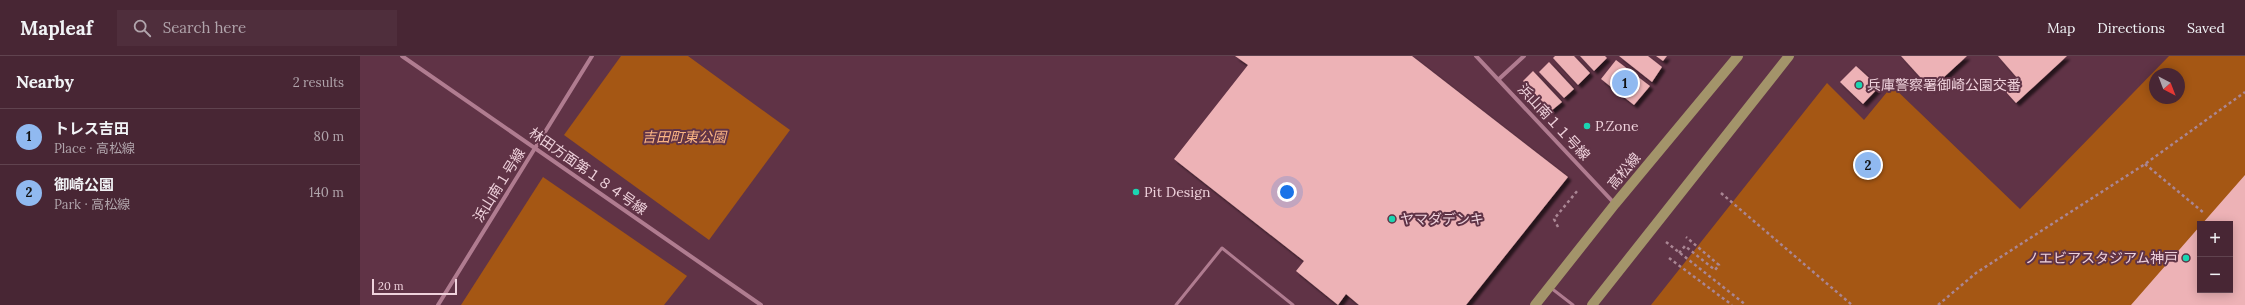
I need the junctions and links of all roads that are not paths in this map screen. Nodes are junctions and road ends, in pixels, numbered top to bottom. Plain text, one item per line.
1 (402, 56) edge
2 (592, 56) edge
3 (1476, 56) edge
4 (1524, 56) edge
5 (1738, 56) edge
6 (1789, 56) edge
7 (1499, 79) junction
8 (535, 147) junction
9 (1615, 204) junction
10 (1549, 287) junction
11 (438, 305) edge
12 (761, 305) edge
13 (1176, 305) edge
14 (1293, 305) edge
15 (1535, 305) edge
16 (1573, 305) edge
17 (1592, 305) edge

1 - 8 street, 林田方面第１８４号線
2 - 8 street, 浜山南１号線
3 - 7 street, 浜山南１１号線
4 - 7 street
5 - 9 main road, 高松線
6 - 17 main road
7 - 9 street, 浜山南１１号線
8 - 11 street, 浜山南１号線
8 - 12 street, 林田方面第１８４号線
9 - 10 main road, 高松線
10 - 15 main road, 高松線
10 - 16 lane
13 - 14 lane

